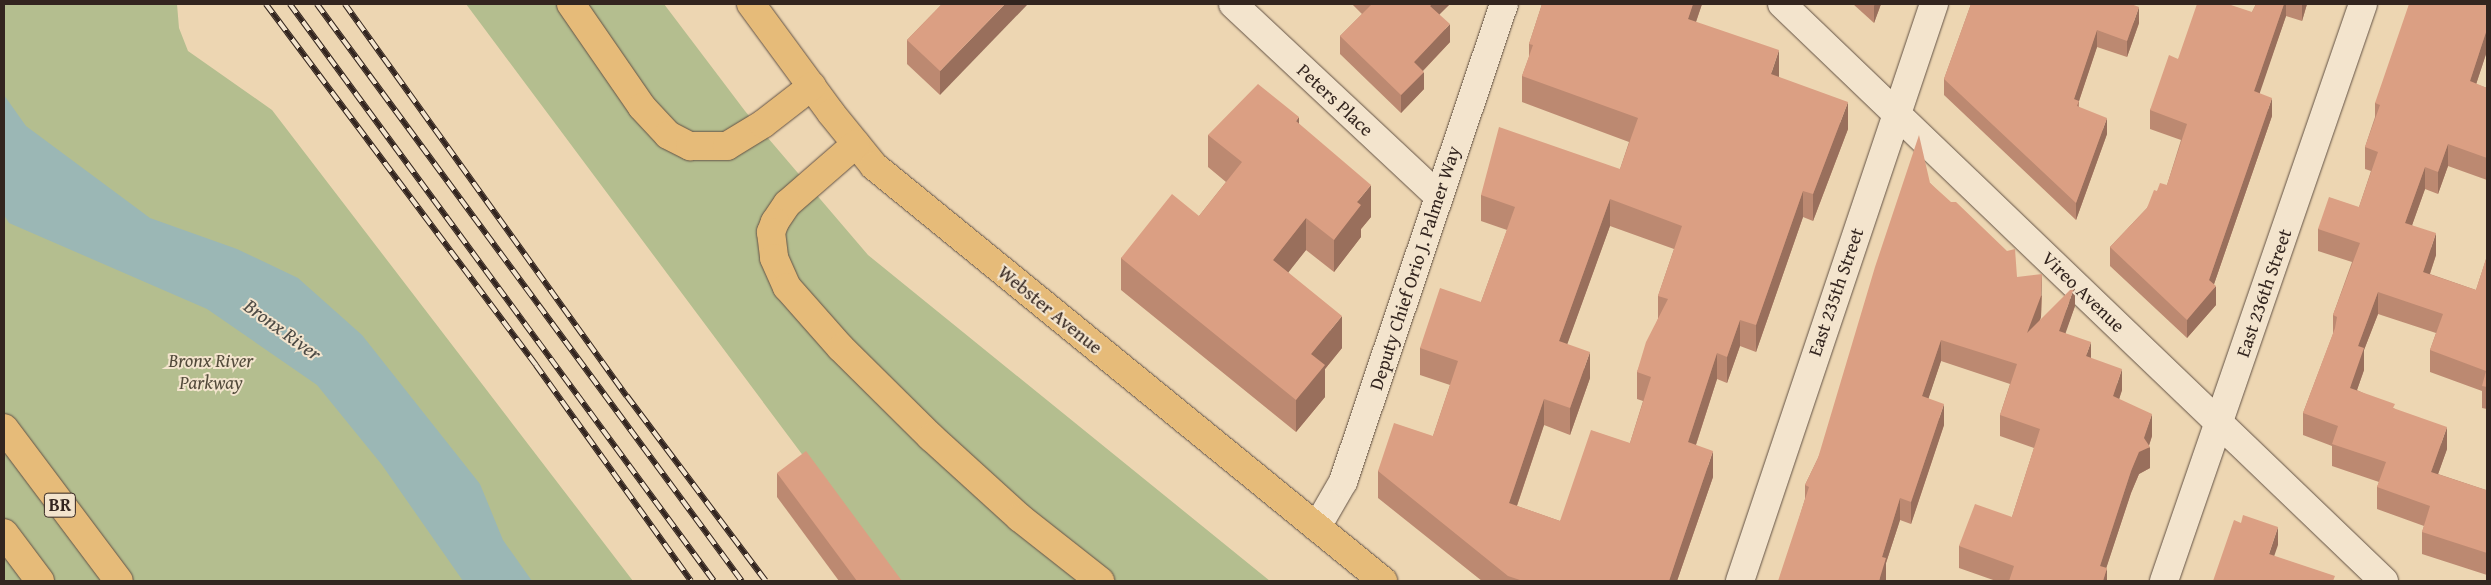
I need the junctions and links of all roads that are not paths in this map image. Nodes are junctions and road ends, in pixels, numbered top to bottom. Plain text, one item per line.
1 (572, 4) edge
2 (751, 4) edge
3 (1233, 4) edge
4 (1504, 4) edge
5 (1782, 4) edge
6 (1934, 4) edge
7 (2363, 4) edge
8 (812, 86) junction
9 (1896, 114) junction
10 (856, 144) junction
11 (1438, 196) junction
12 (2220, 423) junction
13 (4, 428) edge
14 (1317, 527) junction
15 (4, 533) edge
16 (40, 581) edge
17 (118, 581) edge
18 (1100, 581) edge
19 (1383, 581) edge
20 (1740, 581) edge
21 (2164, 581) edge
22 (2384, 581) edge

1 - 8 main road
2 - 8 main road, Webster Avenue
3 - 11 street, Peters Place
4 - 11 street, Deputy Chief Orio J. Palmer Way
5 - 9 street, Vireo Avenue
6 - 9 street, East 235th Street
7 - 12 street, East 236th Street
8 - 10 main road, Webster Avenue
9 - 12 street, Vireo Avenue
9 - 20 street, East 235th Street
10 - 14 main road, Webster Avenue
10 - 18 main road
11 - 14 street, Deputy Chief Orio J. Palmer Way
12 - 21 street, East 236th Street
12 - 22 street, Vireo Avenue
13 - 17 main road, BR
14 - 19 main road, Webster Avenue
15 - 16 main road

